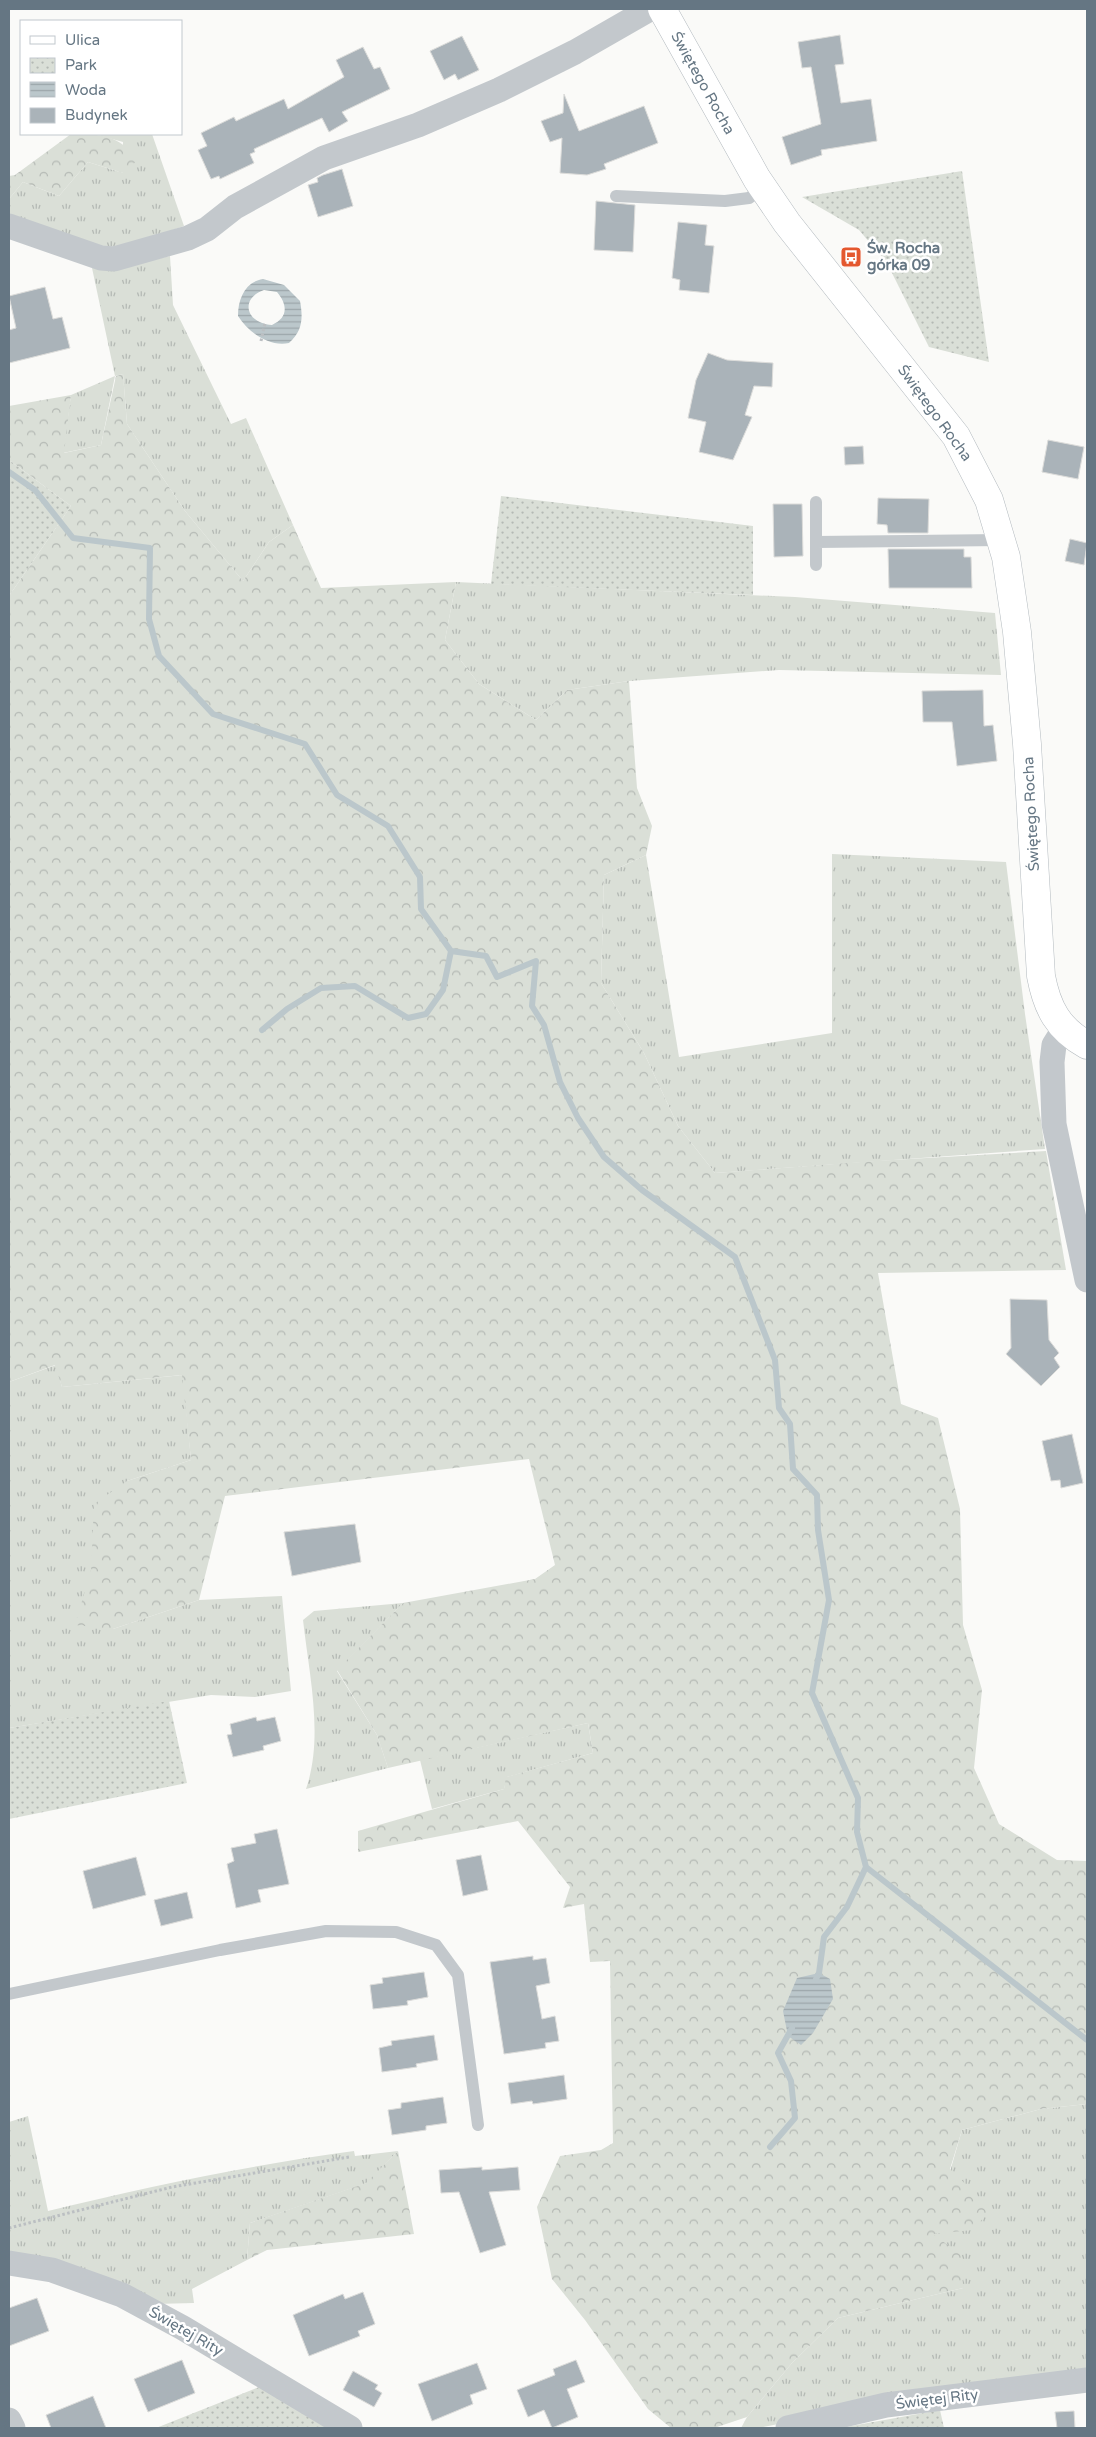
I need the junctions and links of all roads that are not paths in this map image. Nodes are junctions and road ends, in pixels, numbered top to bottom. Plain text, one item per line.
1 (650, 9) edge
2 (662, 9) edge
3 (763, 188) junction
4 (616, 196) dead end
5 (9, 226) edge
6 (816, 502) dead end
7 (1002, 540) junction
8 (816, 542) junction
9 (816, 565) dead end
10 (1064, 1029) junction
11 (1087, 1045) edge
12 (1087, 1280) edge
13 (9, 1994) edge
14 (478, 2125) dead end
15 (9, 2263) edge
16 (1087, 2380) edge
17 (9, 2420) edge
18 (13, 2428) edge
19 (350, 2428) edge
20 (788, 2428) edge

1 - 5 street
2 - 3 street, Świętego Rocha
3 - 4 lane
3 - 7 street, Świętego Rocha
6 - 8 lane
7 - 8 lane
7 - 10 street, Świętego Rocha
8 - 9 lane
10 - 11 street, Świętego Rocha
10 - 12 street
13 - 14 lane
15 - 19 street, Świętej Rity
16 - 20 street, Świętej Rity
17 - 18 street

